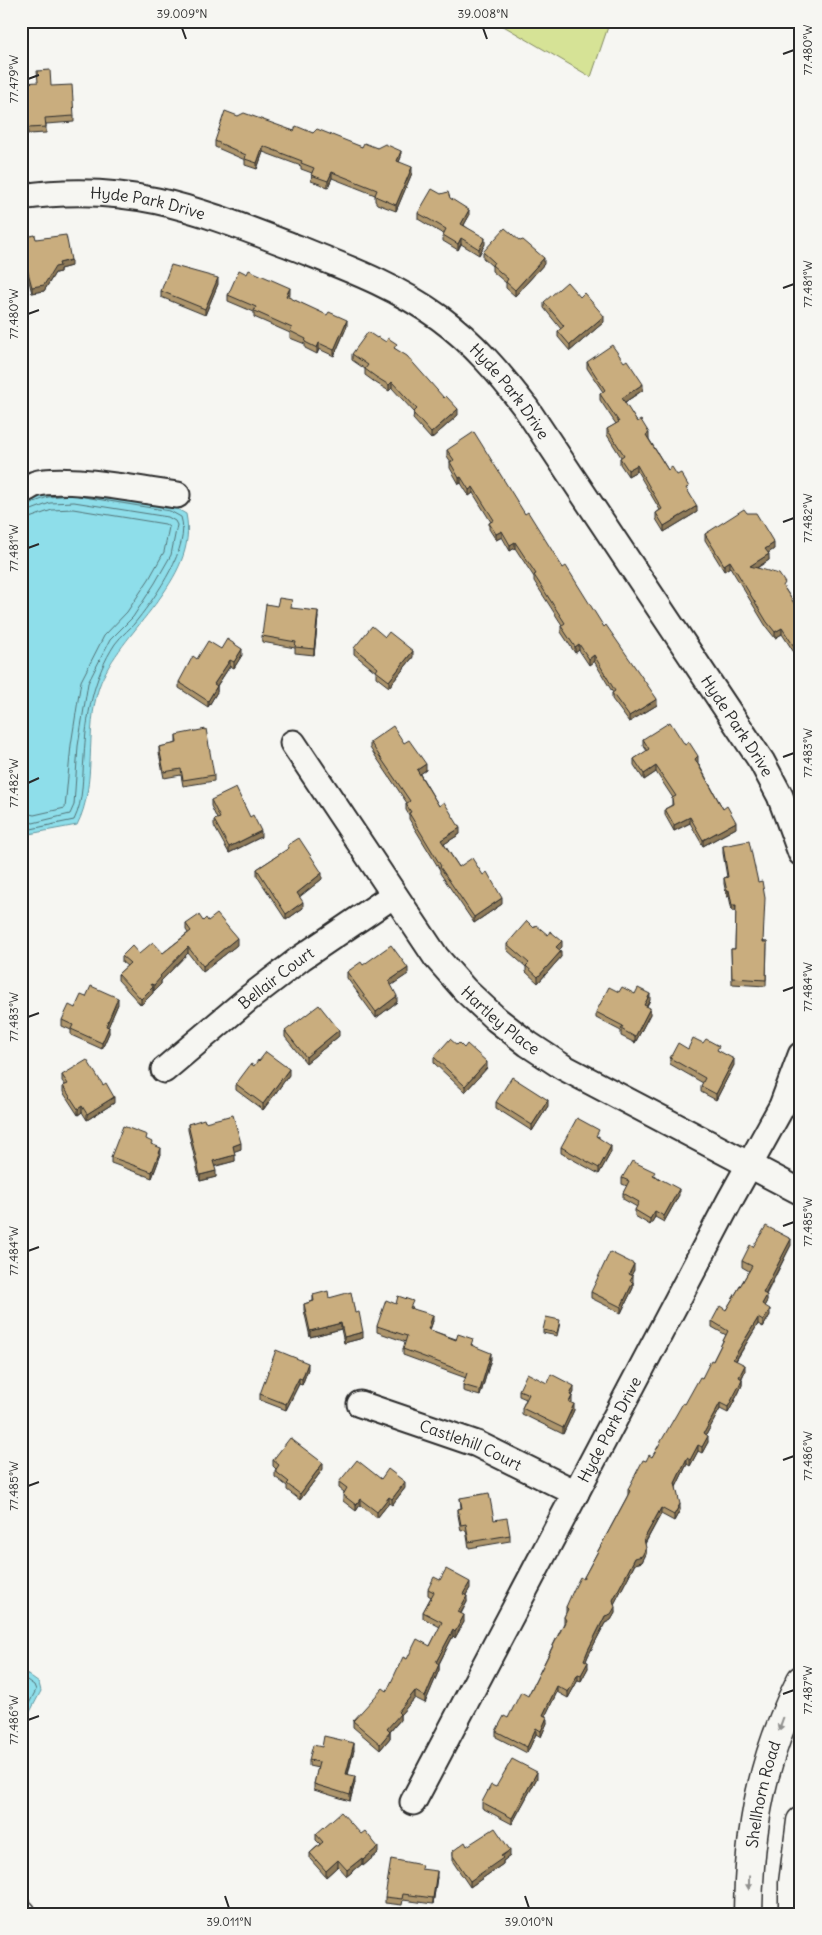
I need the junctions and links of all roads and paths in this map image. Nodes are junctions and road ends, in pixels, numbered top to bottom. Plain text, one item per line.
1 (21, 197) edge
2 (21, 491) edge
3 (177, 495) dead end
4 (293, 743) dead end
5 (801, 853) edge
6 (394, 895) junction
7 (801, 1055) edge
8 (164, 1070) dead end
9 (750, 1166) junction
10 (801, 1192) edge
11 (360, 1404) dead end
12 (576, 1493) junction
13 (801, 1680) edge
14 (413, 1802) dead end
15 (801, 1821) edge
16 (748, 1914) edge
17 (792, 1914) edge

1 - 5 street, Hyde Park Drive
2 - 3 street
4 - 6 street, Hartley Place
6 - 8 street, Bellair Court
6 - 9 street, Hartley Place
7 - 9 street, Hyde Park Drive
9 - 10 street, Hartley Place
9 - 12 street, Hyde Park Drive
11 - 12 street, Castlehill Court
12 - 14 street, Hyde Park Drive
13 -> 16 main road, Shellhorn Road
15 - 17 main road

